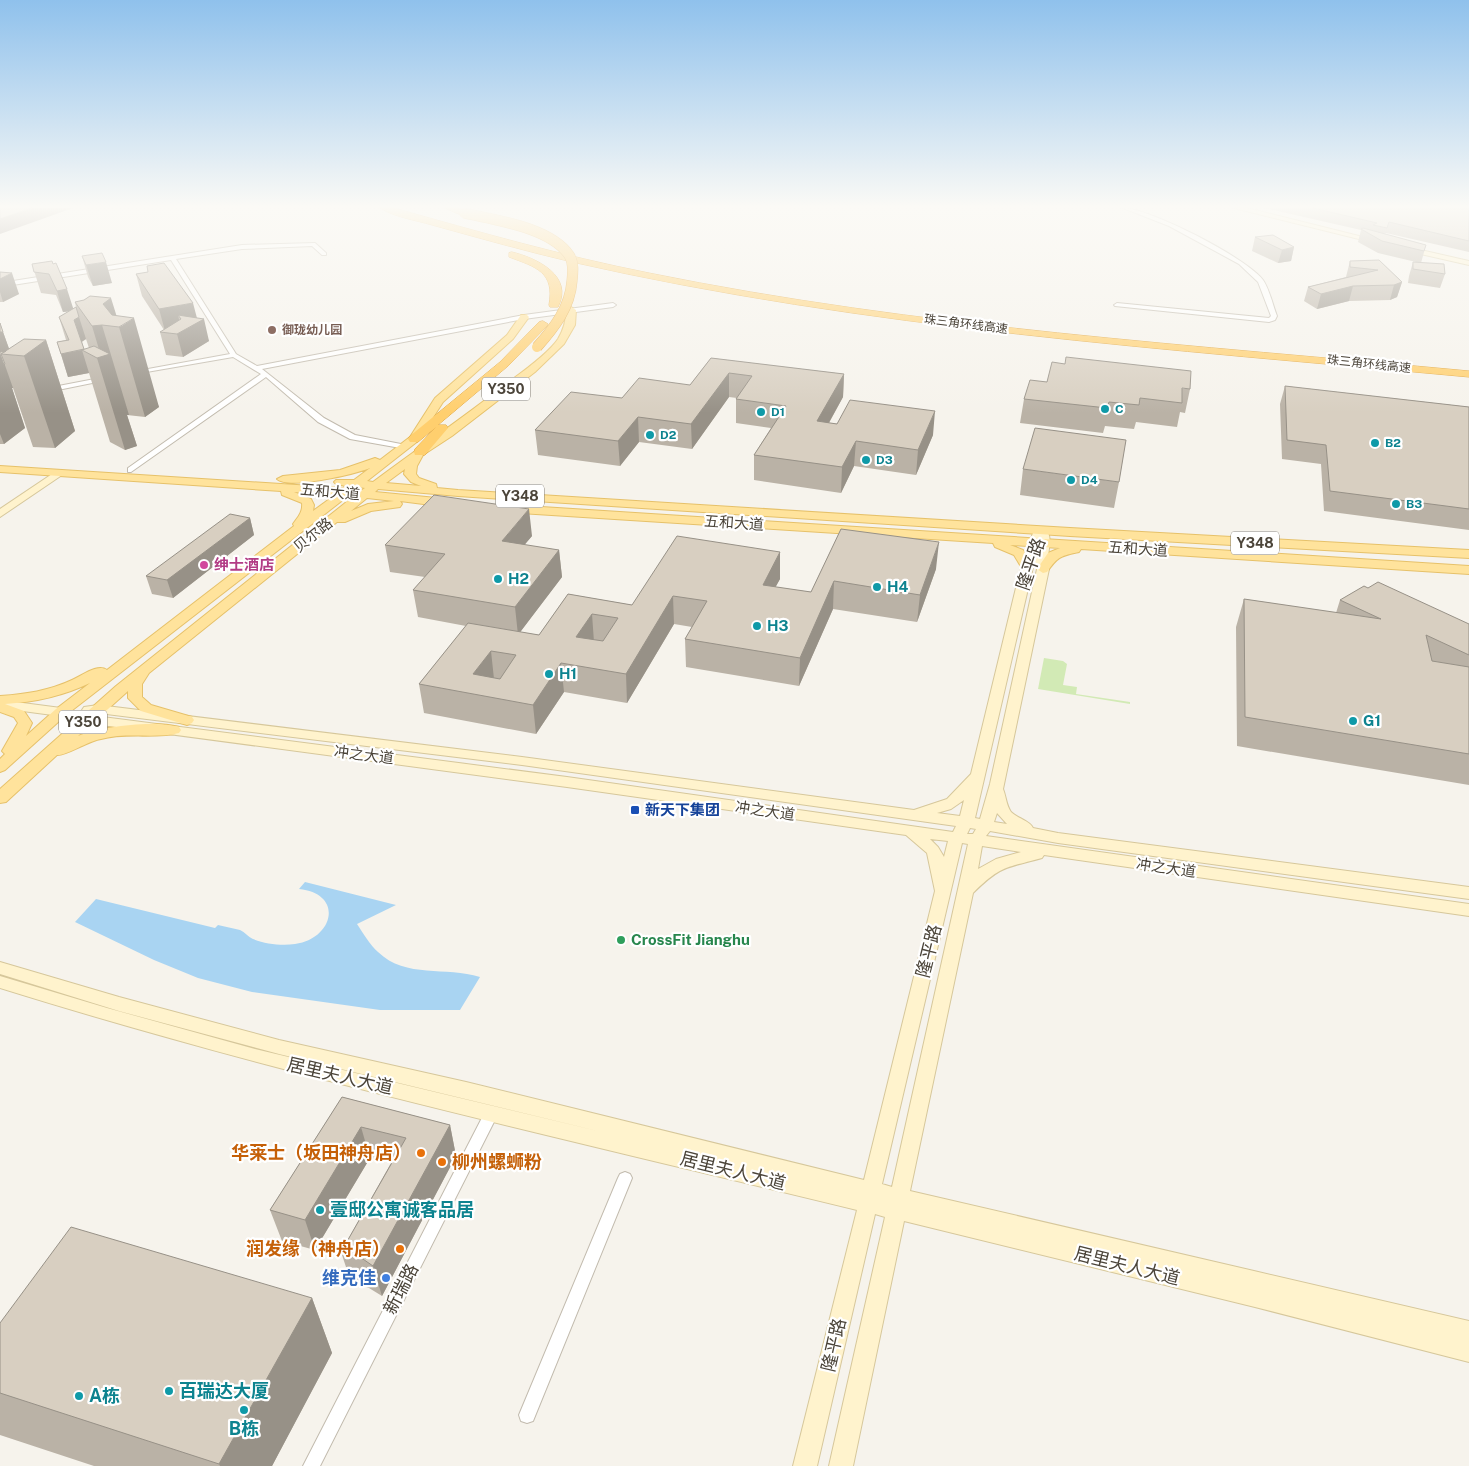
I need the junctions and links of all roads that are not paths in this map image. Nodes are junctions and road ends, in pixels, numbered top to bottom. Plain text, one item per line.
1 (55, 276) edge
2 (185, 276) edge
3 (552, 276) edge
4 (572, 276) edge
5 (658, 276) edge
6 (686, 276) edge
7 (1256, 276) edge
8 (0, 285) edge
9 (613, 305) dead end
10 (1117, 305) dead end
11 (571, 310) junction
12 (524, 317) junction
13 (234, 355) junction
14 (255, 368) junction
15 (1469, 368) edge
16 (266, 374) junction
17 (1469, 374) edge
18 (127, 375) edge
19 (117, 377) edge
20 (39, 391) dead end
21 (414, 439) junction
22 (403, 447) junction
23 (420, 452) junction
24 (0, 462) edge
25 (0, 469) edge
26 (131, 470) junction
27 (58, 473) junction
28 (283, 479) junction
29 (377, 486) junction
30 (266, 487) junction
31 (360, 489) junction
32 (345, 492) junction
33 (458, 492) junction
34 (440, 503) junction
35 (0, 514) edge
36 (1040, 530) junction
37 (291, 534) junction
38 (968, 538) junction
39 (306, 541) junction
40 (1040, 543) junction
41 (1113, 547) junction
42 (1469, 554) edge
43 (1027, 567) junction
44 (1043, 569) junction
45 (1469, 570) edge
46 (144, 648) junction
47 (144, 671) junction
48 (0, 700) edge
49 (0, 706) edge
50 (61, 712) junction
51 (92, 714) junction
52 (187, 720) junction
53 (174, 730) junction
54 (0, 766) edge
55 (980, 771) junction
56 (24, 776) junction
57 (997, 784) junction
58 (0, 798) edge
59 (879, 811) junction
60 (966, 823) junction
61 (986, 825) junction
62 (878, 827) junction
63 (956, 838) junction
64 (976, 841) junction
65 (1057, 845) junction
66 (965, 891) junction
67 (1469, 893) edge
68 (942, 894) junction
69 (1469, 910) edge
70 (0, 968) edge
71 (0, 982) edge
72 (492, 1112) junction
73 (625, 1178) dead end
74 (870, 1197) junction
75 (898, 1204) junction
76 (1469, 1331) edge
77 (1469, 1351) edge
78 (527, 1415) dead end
79 (311, 1466) edge
80 (805, 1466) edge
81 (841, 1466) edge

1 - 8 street
2 - 13 street
3 - 21 highway
4 - 23 highway, bridge
5 - 17 highway, 珠三角环线高速
6 - 15 highway, 珠三角环线高速
7 - 10 street
9 - 11 street
11 - 12 street
11 - 23 main road, 贝尔路 / Y350
12 - 14 street
12 - 21 main road, 贝尔路 / Y350
13 - 14 street
13 - 18 street
14 - 16 street
16 - 22 street
16 - 26 street
19 - 20 street
21 - 22 main road, 贝尔路 / Y350
22 - 28 main road
22 - 31 main road, 贝尔路 / Y350
23 - 29 main road, 贝尔路 / Y350
23 - 33 main road
24 - 26 main road, 五和大道 / Y348
25 - 27 main road, 五和大道
26 - 28 main road, 五和大道 / Y348
27 - 30 main road, 五和大道
27 - 35 main road
28 - 31 main road, 五和大道 / Y348
29 - 31 main road, 贝尔路 / Y350
29 - 33 main road, 五和大道 / Y348
30 - 32 main road, 五和大道
30 - 37 main road
31 - 32 main road, 贝尔路 / Y350
31 - 34 main road, 五和大道 / Y348
31 - 39 main road, 贝尔路 / Y350
32 - 37 main road, 贝尔路 / Y350
33 - 36 main road, 五和大道 / Y348
34 - 38 main road, 五和大道 / Y348
34 - 39 main road
36 - 40 main road, 隆平路
36 - 42 main road, 五和大道 / Y348
37 - 46 main road, 贝尔路 / Y350
38 - 40 main road, 五和大道 / Y348
38 - 43 main road
39 - 47 main road, 贝尔路 / Y350
40 - 41 main road, 五和大道 / Y348
40 - 43 main road, 隆平路
40 - 44 main road, 隆平路
41 - 44 main road
41 - 45 main road, 五和大道 / Y348
43 - 55 main road, 隆平路
44 - 57 main road, 隆平路
46 - 48 main road
46 - 50 main road, 贝尔路 / Y350
47 - 51 main road, 贝尔路 / Y350
47 - 52 main road
49 - 50 main road, 冲之大道
49 - 54 main road
50 - 51 main road, 冲之大道
50 - 54 main road, 贝尔路 / Y350
51 - 52 main road, 冲之大道
51 - 53 main road, 冲之大道
51 - 56 main road, 贝尔路 / Y350
52 - 59 main road, 冲之大道
53 - 56 main road
53 - 62 main road, 冲之大道
55 - 59 main road
55 - 60 main road, 隆平路
56 - 58 main road, 贝尔路 / Y350
57 - 61 main road, 隆平路
57 - 65 main road
59 - 60 main road, 冲之大道
60 - 61 main road, 冲之大道
60 - 63 main road, 隆平路
61 - 64 main road, 隆平路
61 - 65 main road, 冲之大道
62 - 63 main road, 冲之大道
62 - 68 main road
63 - 64 main road, 冲之大道
63 - 68 main road, 隆平路
64 - 65 main road, 冲之大道
64 - 66 main road, 隆平路
65 - 66 main road
65 - 67 main road, 冲之大道
65 - 69 main road, 冲之大道
66 - 75 main road, 隆平路
68 - 74 main road, 隆平路
70 - 74 main road, 居里夫人大道
71 - 72 main road, 居里夫人大道
72 - 74 main road, 居里夫人大道
72 - 79 street, 新瑞路
73 - 78 street
74 - 75 main road, 居里夫人大道
74 - 80 main road, 隆平路
75 - 76 main road, 居里夫人大道
75 - 77 main road, 居里夫人大道
75 - 81 main road, 隆平路

